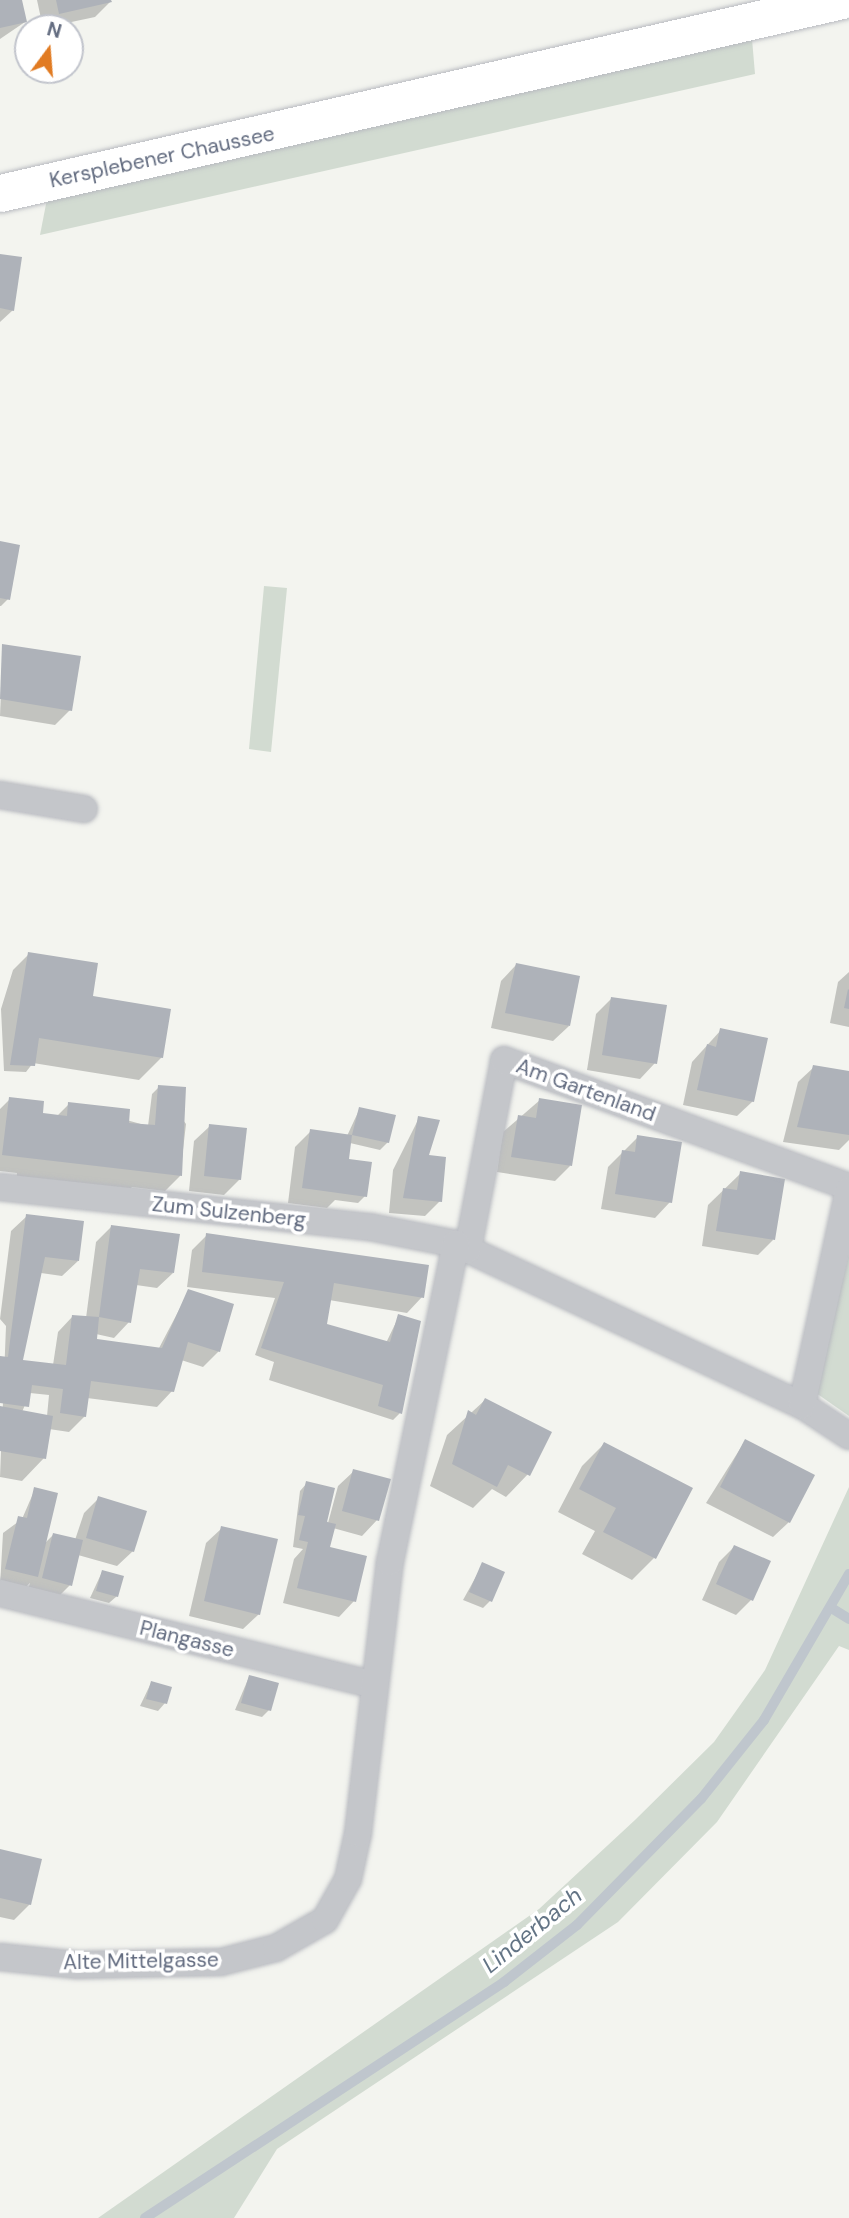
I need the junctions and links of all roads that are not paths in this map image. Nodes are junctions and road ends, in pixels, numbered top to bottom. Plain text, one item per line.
1 (842, 0) edge
2 (0, 193) edge
3 (0, 795) edge
4 (84, 809) dead end
5 (0, 1187) edge
6 (849, 1189) edge
7 (462, 1247) junction
8 (802, 1405) junction
9 (849, 1436) edge
10 (0, 1593) edge
11 (374, 1685) junction
12 (0, 1957) edge

1 - 2 main road, Kersplebener Chaussee
3 - 4 street
5 - 7 street, Zum Sulzenberg
6 - 7 street, Am Gartenland
6 - 8 street, Am Gartenland
7 - 8 street, Zum Sulzenberg
7 - 11 street
8 - 9 street, Zum Sulzenberg
10 - 11 street, Plangasse
11 - 12 street, Alte Mittelgasse

